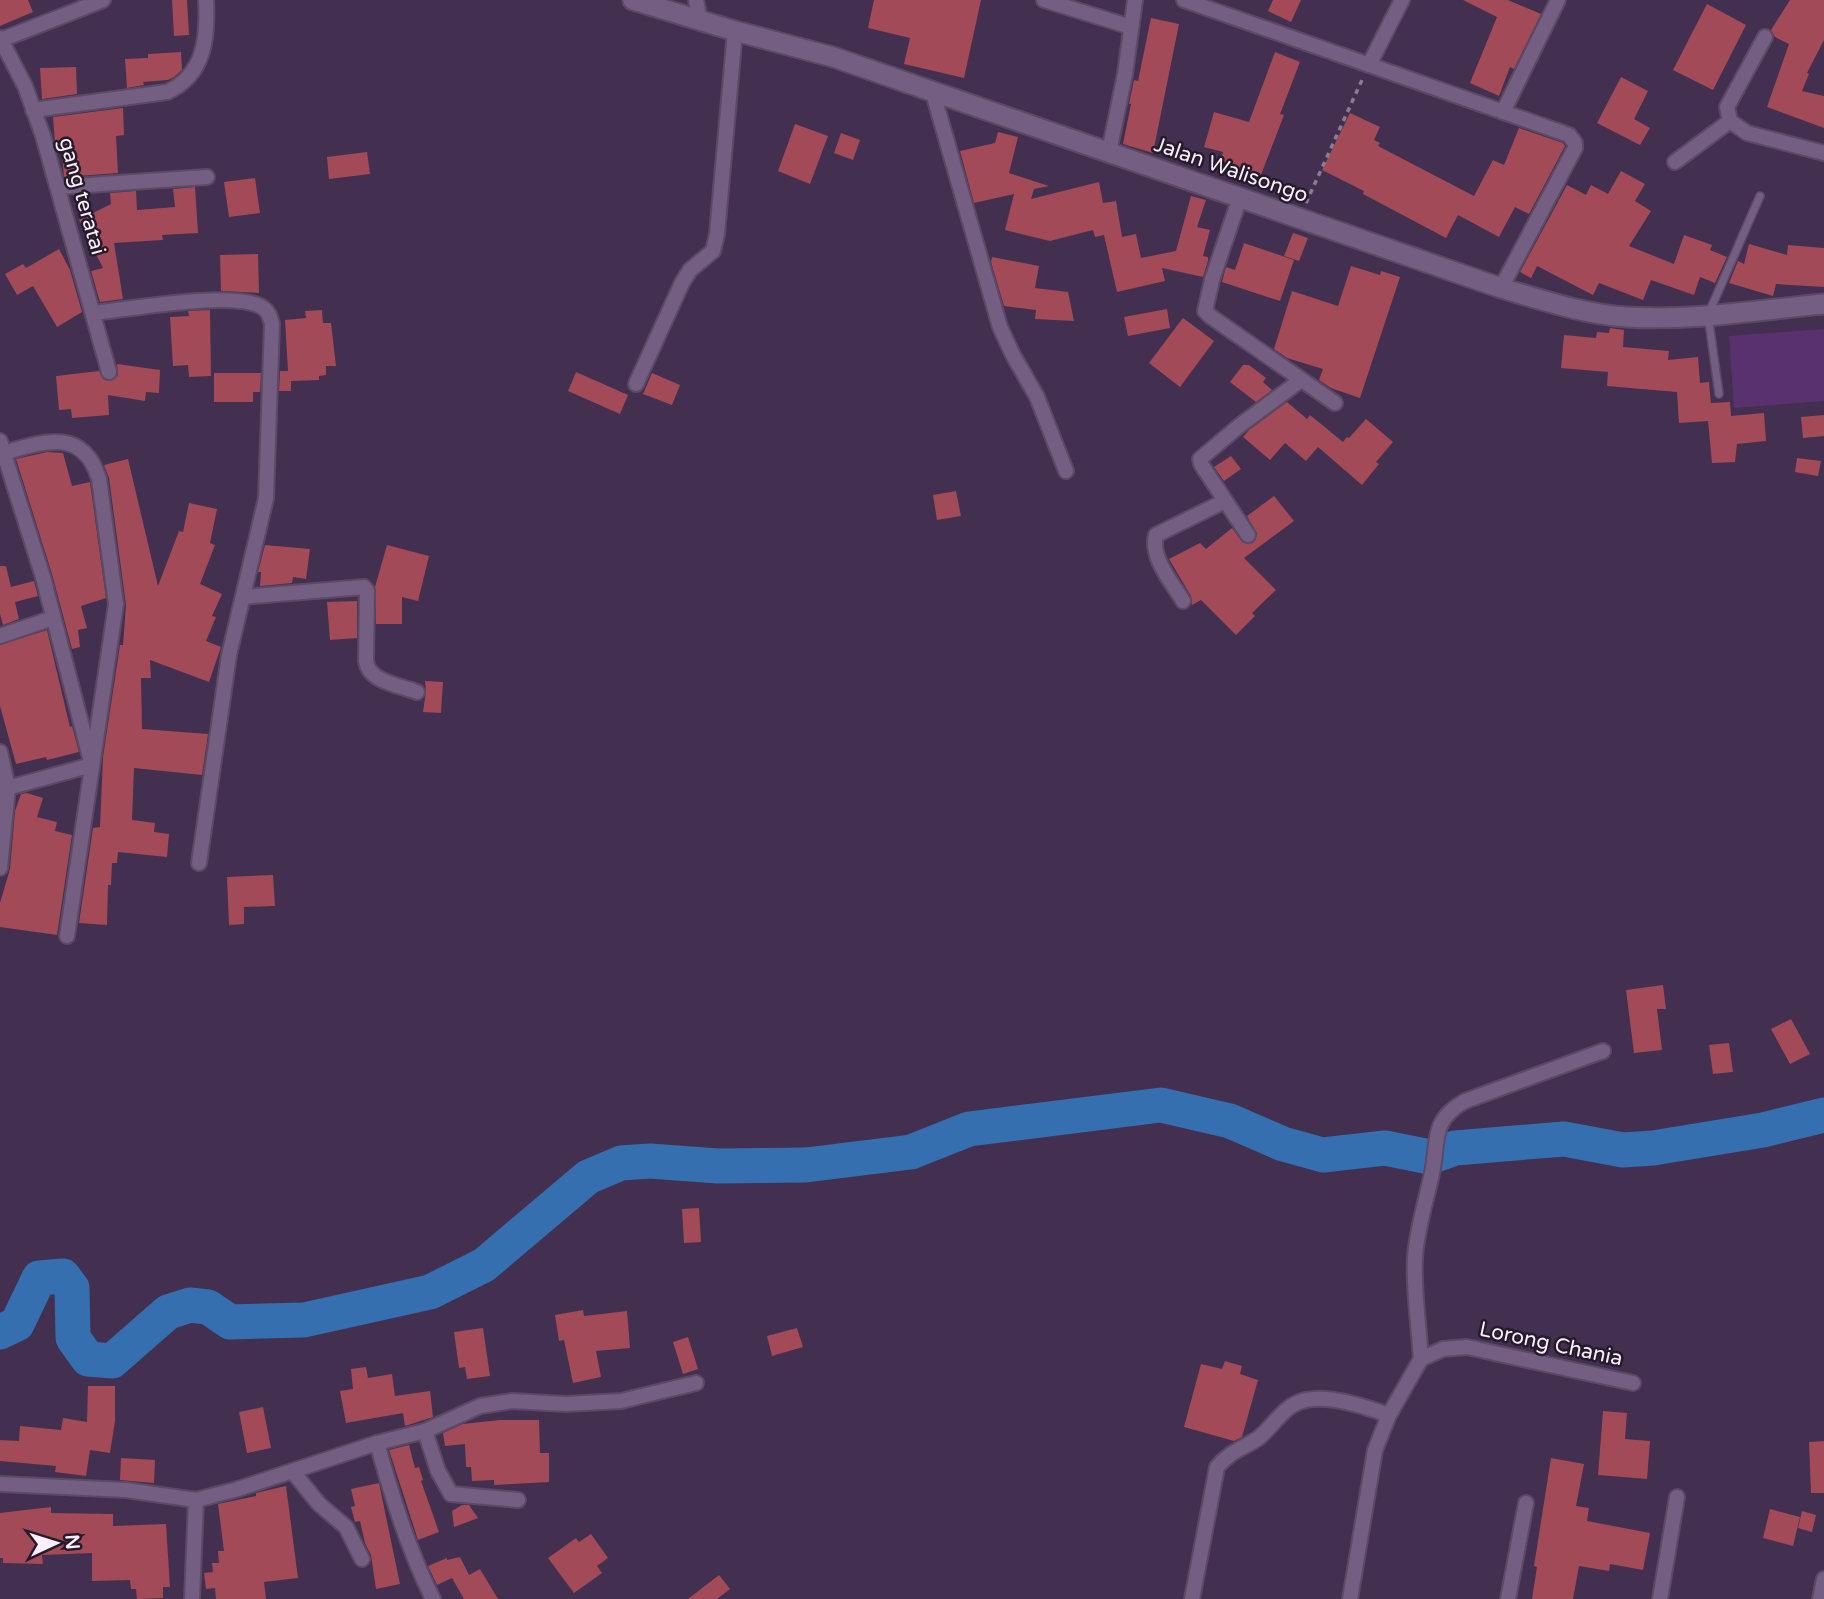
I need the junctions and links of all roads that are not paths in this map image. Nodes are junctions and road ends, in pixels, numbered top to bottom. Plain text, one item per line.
1 (103, 0) edge
2 (206, 0) edge
3 (633, 0) edge
4 (696, 0) edge
5 (1044, 0) edge
6 (1135, 0) edge
7 (1184, 0) edge
8 (1402, 0) edge
9 (1559, 0) edge
10 (700, 21) junction
11 (1131, 27) junction
12 (734, 31) junction
13 (1765, 37) dead end
14 (1, 39) edge
15 (1369, 65) junction
16 (933, 93) junction
17 (33, 110) junction
18 (1503, 112) junction
19 (1730, 121) junction
20 (1109, 152) junction
21 (1824, 153) edge
22 (1675, 162) dead end
23 (207, 177) dead end
24 (58, 187) junction
25 (1760, 196) dead end
26 (1240, 197) junction
27 (1501, 288) junction
28 (1824, 304) edge
29 (93, 313) junction
30 (1708, 315) junction
31 (109, 372) dead end
32 (1301, 380) junction
33 (636, 384) dead end
34 (1719, 394) dead end
35 (1335, 403) dead end
36 (1, 449) edge
37 (1066, 471) dead end
38 (1225, 500) junction
39 (1248, 535) dead end
40 (243, 597) junction
41 (1183, 601) dead end
42 (53, 618) junction
43 (0, 636) edge
44 (417, 692) dead end
45 (0, 752) edge
46 (92, 765) junction
47 (4, 789) edge
48 (199, 863) dead end
49 (0, 868) edge
50 (67, 936) dead end
51 (1603, 1051) dead end
52 (1421, 1359) junction
53 (696, 1383) dead end
54 (1633, 1383) dead end
55 (1389, 1415) junction
56 (425, 1431) junction
57 (377, 1443) junction
58 (293, 1472) junction
59 (0, 1484) edge
60 (1677, 1497) dead end
61 (196, 1500) junction
62 (518, 1500) dead end
63 (1526, 1503) dead end
64 (362, 1559) dead end
65 (1824, 1579) edge
66 (192, 1599) edge
67 (433, 1599) edge
68 (1192, 1599) edge
69 (1350, 1599) edge
70 (1508, 1599) edge
71 (1660, 1599) edge
72 (1820, 1599) edge

1 - 14 street
2 - 17 street
3 - 10 street, Jalan Walisongo
4 - 10 street
5 - 11 street
6 - 11 street
7 - 15 street
8 - 15 street
9 - 18 street
10 - 12 street, Jalan Walisongo
11 - 20 street
12 - 16 street, Jalan Walisongo
12 - 33 street
13 - 19 street
14 - 17 street, gang teratai
15 - 18 street
16 - 20 street, Jalan Walisongo
16 - 37 street
17 - 24 street, gang teratai
18 - 27 street
19 - 21 street
19 - 22 street
20 - 26 street, Jalan Walisongo
23 - 24 street
24 - 29 street, gang teratai
25 - 30 lane
26 - 27 street, Jalan Walisongo
26 - 32 street
27 - 30 street, Jalan Walisongo
28 - 30 street, Jalan Walisongo
29 - 31 street, gang teratai
29 - 40 street
30 - 34 lane
32 - 35 street
32 - 38 street
36 - 42 street
36 - 46 street
38 - 39 street
38 - 41 street
40 - 44 street
40 - 48 street
42 - 43 street
42 - 46 street
45 - 47 street
46 - 47 street
46 - 50 street
47 - 49 street
51 - 52 street
52 - 54 street, Lorong Chania
52 - 55 street
53 - 56 street
55 - 68 street
55 - 69 street
56 - 57 street
56 - 62 street
57 - 58 street
57 - 67 street
58 - 61 street
58 - 64 street
59 - 61 street
60 - 71 street
61 - 66 street
63 - 70 street
65 - 72 street

